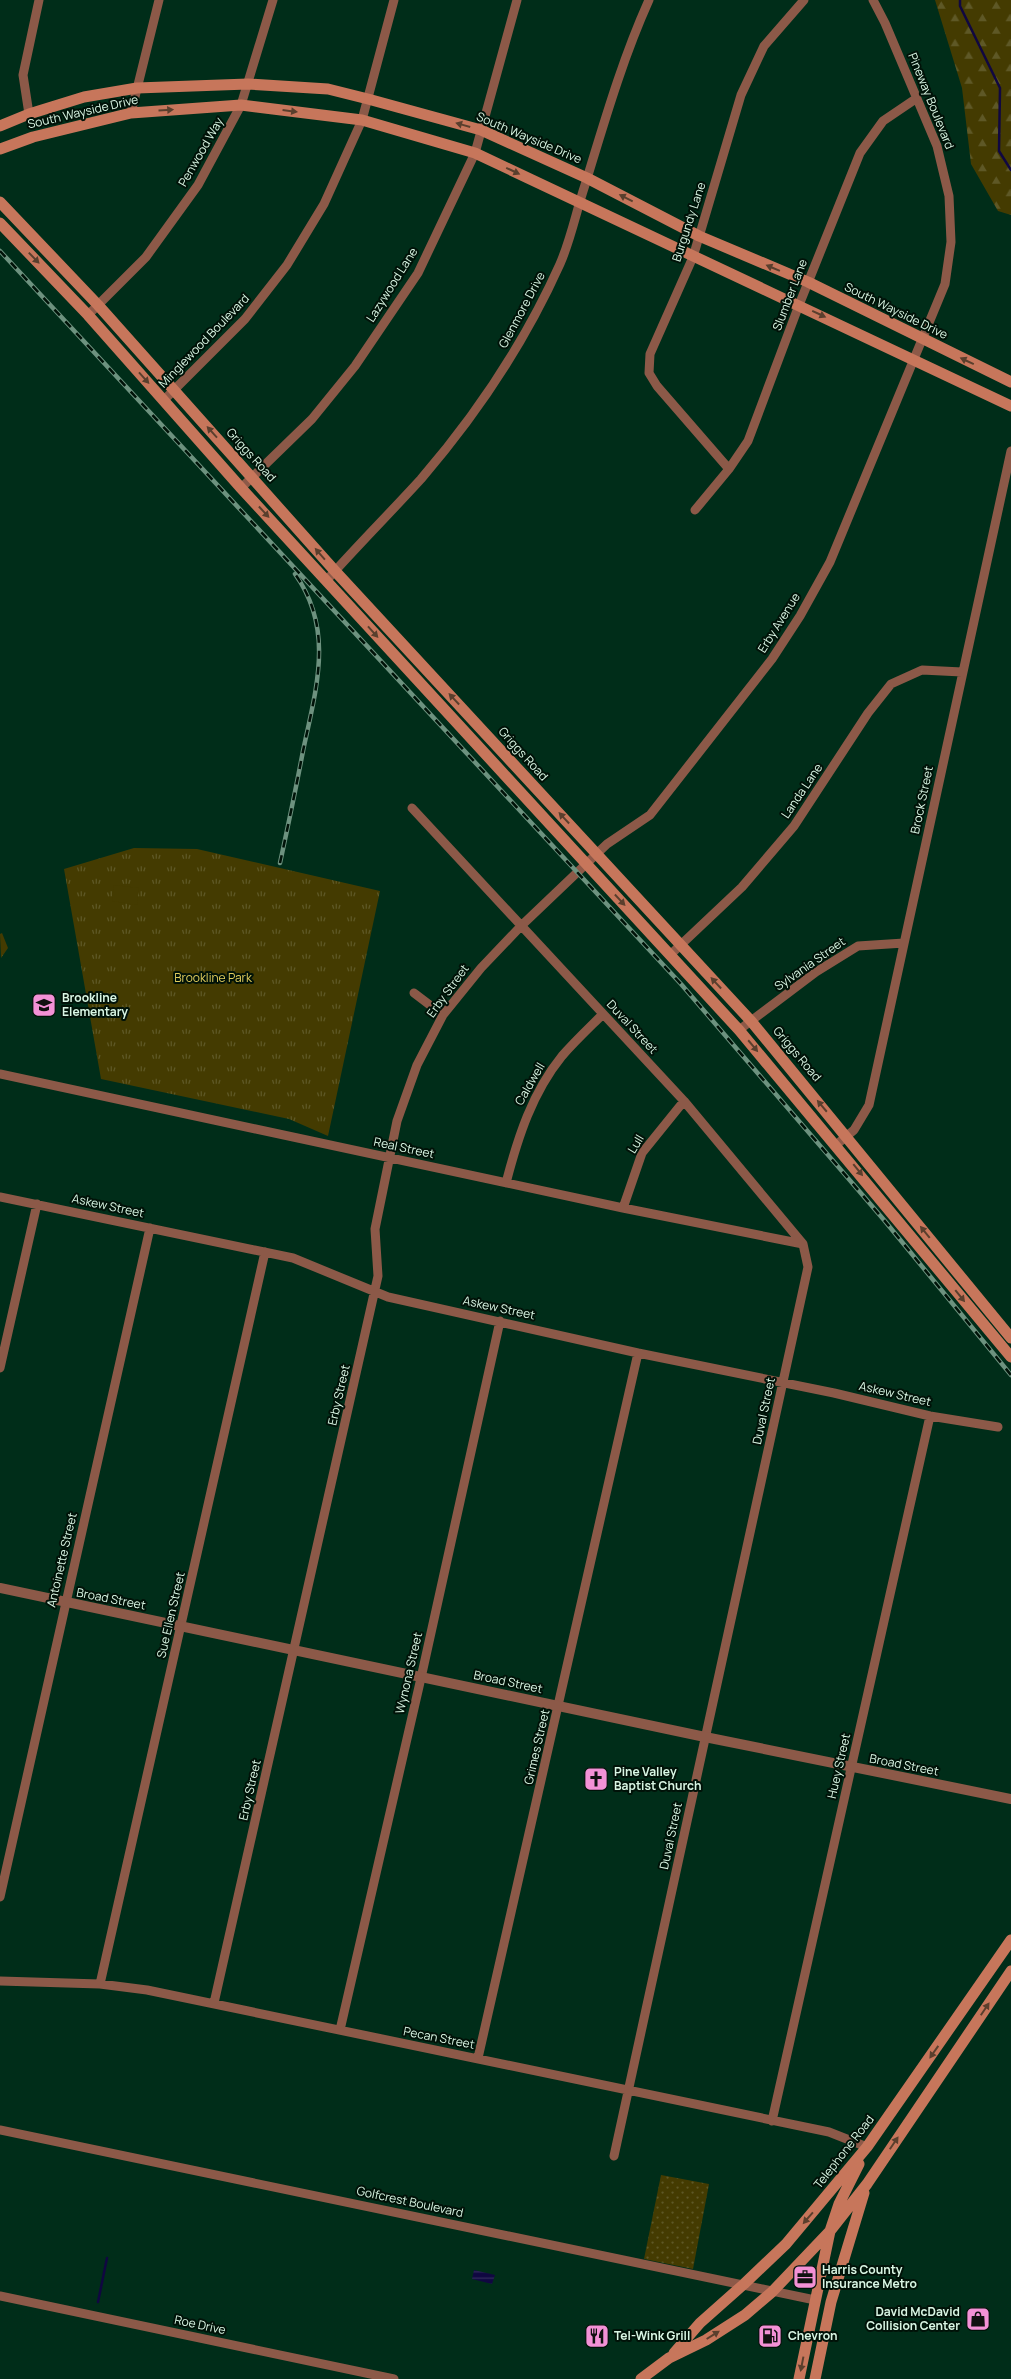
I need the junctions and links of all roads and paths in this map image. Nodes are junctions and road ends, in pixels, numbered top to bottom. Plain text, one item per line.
1 (39, 0) edge
2 (159, 0) edge
3 (273, 0) edge
4 (394, 0) edge
5 (517, 0) edge
6 (649, 0) edge
7 (804, 0) edge
8 (873, 0) edge
9 (248, 84) junction
10 (137, 88) junction
11 (917, 98) junction
12 (368, 99) junction
13 (241, 105) junction
14 (131, 113) junction
15 (30, 114) junction
16 (362, 120) junction
17 (0, 126) edge
18 (482, 130) junction
19 (0, 150) edge
20 (476, 153) junction
21 (587, 178) junction
22 (0, 202) edge
23 (580, 202) junction
24 (0, 223) edge
25 (699, 236) junction
26 (693, 257) junction
27 (808, 282) junction
28 (98, 305) junction
29 (799, 305) junction
30 (88, 315) junction
31 (922, 340) junction
32 (915, 359) junction
33 (1011, 382) edge
34 (174, 390) junction
35 (164, 400) junction
36 (1011, 406) edge
37 (1011, 451) edge
38 (729, 469) junction
39 (253, 477) junction
40 (241, 488) junction
41 (694, 510) dead end
42 (335, 571) junction
43 (326, 581) junction
44 (962, 672) junction
45 (412, 808) dead end
46 (597, 854) junction
47 (587, 864) junction
48 (521, 926) junction
49 (904, 942) junction
50 (681, 945) junction
51 (670, 955) junction
52 (414, 993) dead end
53 (603, 1014) junction
54 (443, 1015) junction
55 (751, 1021) junction
56 (739, 1030) junction
57 (0, 1074) edge
58 (684, 1101) junction
59 (847, 1135) junction
60 (836, 1144) junction
61 (389, 1158) junction
62 (506, 1183) junction
63 (0, 1197) edge
64 (37, 1204) junction
65 (624, 1208) junction
66 (150, 1228) junction
67 (803, 1244) junction
68 (265, 1252) junction
69 (375, 1291) junction
70 (500, 1321) junction
71 (1011, 1338) edge
72 (638, 1353) junction
73 (1011, 1357) edge
74 (0, 1368) edge
75 (783, 1382) junction
76 (930, 1416) junction
77 (998, 1427) dead end
78 (0, 1588) edge
79 (66, 1603) junction
80 (182, 1626) junction
81 (295, 1650) junction
82 (421, 1678) junction
83 (559, 1706) junction
84 (705, 1738) junction
85 (852, 1768) junction
86 (1011, 1799) edge
87 (0, 1897) edge
88 (1011, 1940) edge
89 (1011, 1971) edge
90 (0, 1981) edge
91 (100, 1984) junction
92 (214, 2003) junction
93 (340, 2030) junction
94 (478, 2058) junction
95 (628, 2091) junction
96 (772, 2121) junction
97 (0, 2130) edge
98 (867, 2147) junction
99 (614, 2156) dead end
100 (867, 2184) junction
101 (830, 2231) junction
102 (744, 2284) junction
103 (772, 2292) junction
104 (0, 2296) edge
105 (815, 2300) junction
106 (830, 2302) junction
107 (670, 2358) junction
108 (394, 2379) edge
109 (641, 2379) edge
110 (799, 2379) edge
111 (815, 2379) edge

1 - 15 street
2 - 10 street
3 - 9 street, Penwood Way
4 - 12 street, Minglewood Boulevard
5 - 18 street, Lazywood Lane
6 - 21 street, Glenmore Drive
7 - 25 street, Burgundy Lane
8 - 11 street, Pineway Boulevard
9 - 10 main road, South Wayside Drive
9 - 12 main road, South Wayside Drive
9 - 13 street, Penwood Way
10 - 14 street
10 - 15 main road, South Wayside Drive
11 - 27 street, Slumber Lane
11 - 31 street, Pineway Boulevard
12 - 16 street, Minglewood Boulevard
18 -> 12 main road, South Wayside Drive
14 -> 13 main road, South Wayside Drive
13 -> 16 main road, South Wayside Drive
13 - 28 street, Penwood Way
14 - 19 main road, South Wayside Drive
15 - 17 main road, South Wayside Drive
16 - 20 main road, South Wayside Drive
16 - 34 street, Minglewood Boulevard
18 - 20 street, Lazywood Lane
18 - 21 main road, South Wayside Drive
20 -> 23 main road, South Wayside Drive
20 - 39 street, Lazywood Lane
21 - 23 street, Glenmore Drive
25 -> 21 main road, South Wayside Drive
22 - 28 main road, Griggs Road
23 - 26 main road, South Wayside Drive
23 - 42 street, Glenmore Drive
24 -> 30 main road
25 - 26 street, Burgundy Lane
27 -> 25 main road, South Wayside Drive
26 - 29 main road, South Wayside Drive
26 - 38 street, Burgundy Lane
27 - 29 street, Slumber Lane
27 - 31 main road, South Wayside Drive
28 - 30 street, Penwood Way
28 - 34 main road, Griggs Road
29 -> 32 main road, South Wayside Drive
29 - 38 street, Slumber Lane
30 -> 35 main road
31 - 32 street, Pineway Boulevard
33 -> 31 main road, South Wayside Drive
32 - 36 main road, South Wayside Drive
32 - 46 street, Erby Avenue
34 - 35 street, Minglewood Boulevard
39 -> 34 main road, Griggs Road
35 - 40 main road
37 - 44 street, Brock Street
38 - 41 street, Slumber Lane
39 - 40 street, Lazywood Lane
42 -> 39 main road, Griggs Road
40 -> 43 main road
42 - 43 street, Glenmore Drive
46 -> 42 main road, Griggs Road
43 -> 47 main road
44 - 49 street, Brock Street
44 - 50 street, Landa Lane
45 - 48 street, Duval Street
46 - 47 street, Erby Street
46 - 50 main road, Griggs Road
47 - 48 street, Erby Street
47 -> 51 main road
48 - 53 street, Duval Street
48 - 54 street, Erby Street
49 - 55 street, Sylvania Street
49 - 59 street, Brock Street
50 - 51 street, Landa Lane
55 -> 50 main road, Griggs Road
51 - 56 main road
52 - 54 street
53 - 58 street, Duval Street
53 - 62 street, Caldwell
54 - 61 street, Erby Street
55 - 56 street, Sylvania Street
59 -> 55 main road, Griggs Road
56 -> 60 main road
57 - 61 street, Real Street
58 - 65 street, Lull
58 - 67 street, Duval Street
59 - 60 street, Brock Street
71 -> 59 main road, Griggs Road
60 -> 73 main road
61 - 62 street, Real Street
61 - 69 street, Erby Street
62 - 65 street, Real Street
63 - 64 street, Askew Street
64 - 66 street, Askew Street
64 - 74 street
65 - 67 street, Real Street
66 - 68 street, Askew Street
66 - 79 street, Antoinette Street
67 - 75 street, Duval Street
68 - 69 street, Askew Street
68 - 80 street, Sue Ellen Street
69 - 70 street, Askew Street
69 - 81 street, Erby Street
70 - 72 street, Askew Street
70 - 82 street, Wynona Street
72 - 75 street, Askew Street
72 - 83 street, Grimes Street
75 - 76 street, Askew Street
75 - 84 street, Duval Street
76 - 77 street, Askew Street
76 - 85 street, Huey Street
78 - 79 street, Broad Street
79 - 80 street, Broad Street
79 - 87 street, Antoinette Street
80 - 81 street, Broad Street
80 - 91 street, Sue Ellen Street
81 - 82 street, Broad Street
81 - 92 street, Erby Street
82 - 83 street, Broad Street
82 - 93 street, Wynona Street
83 - 84 street, Broad Street
83 - 94 street, Grimes Street
84 - 85 street, Broad Street
84 - 95 street, Duval Street
85 - 86 street, Broad Street
85 - 96 street, Huey Street
88 -> 98 main road, Telephone Road
100 -> 89 main road, Telephone Road
90 - 91 street, Pecan Street
91 - 92 street, Pecan Street
92 - 93 street, Pecan Street
93 - 94 street, Pecan Street
94 - 95 street, Pecan Street
95 - 96 street, Pecan Street
95 - 99 street, Duval Street
96 - 98 street, Pecan Street
97 - 102 street, Golfcrest Boulevard
98 - 101 main road
98 -> 102 main road, Telephone Road
100 - 101 main road, Telephone Road
100 - 106 main road
101 - 103 main road, Telephone Road
101 - 105 main road
102 - 103 street, Golfcrest Boulevard
102 - 107 main road, Telephone Road
103 - 105 street, Golfcrest Boulevard
107 -> 103 main road, Telephone Road
104 - 108 street, Roe Drive
105 - 106 main road
105 -> 110 main road
106 - 111 main road
107 - 109 main road, Telephone Road

